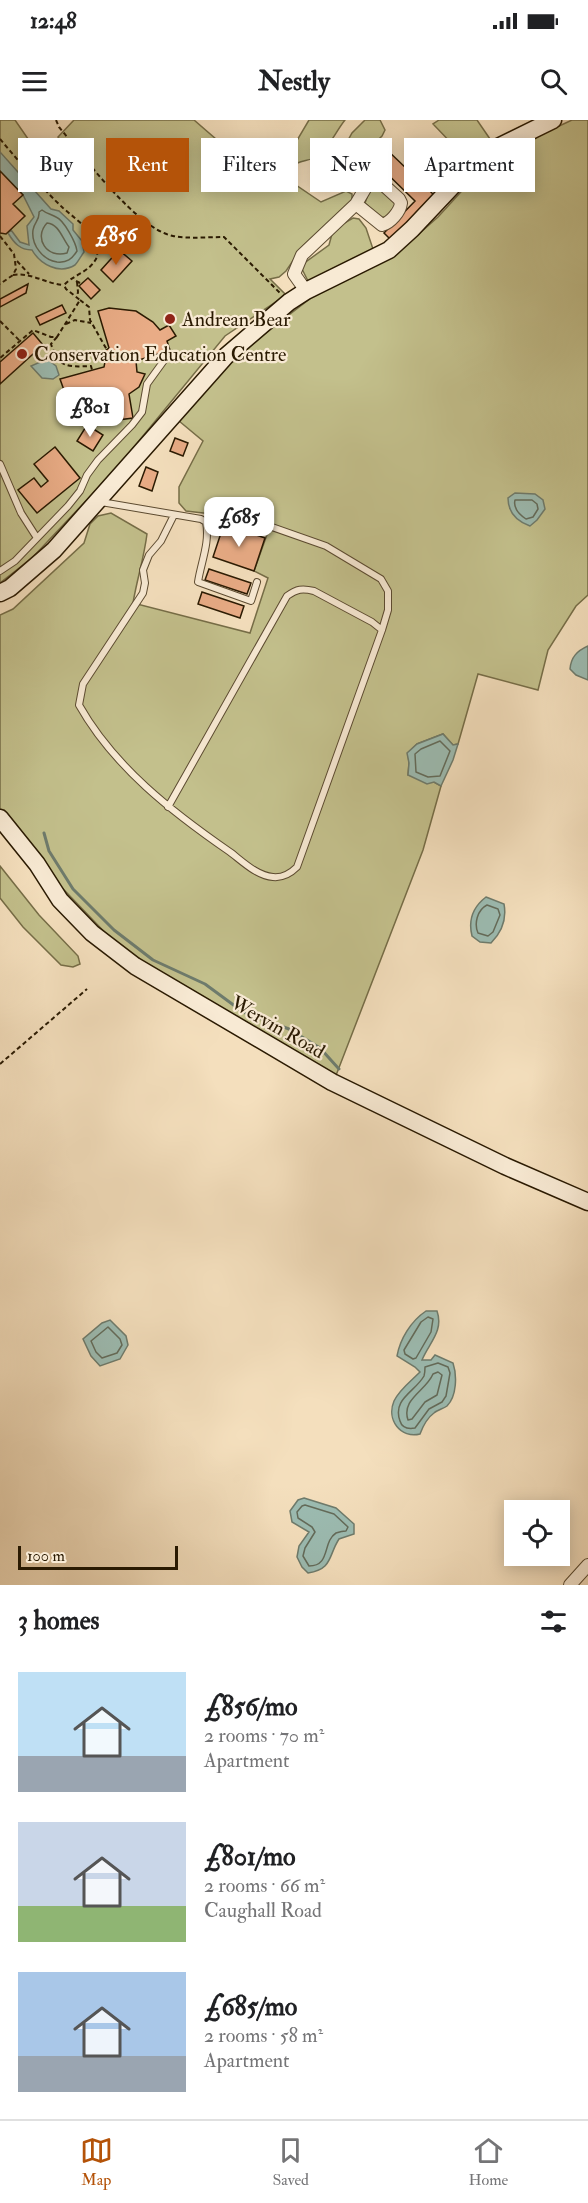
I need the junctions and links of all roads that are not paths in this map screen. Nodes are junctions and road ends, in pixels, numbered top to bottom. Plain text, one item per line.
1 (553, 120) edge
2 (356, 204) dead end
3 (306, 291) junction
4 (168, 355) dead end
5 (0, 464) edge
6 (97, 502) junction
7 (174, 515) junction
8 (206, 522) junction
9 (37, 538) junction
10 (0, 571) edge
11 (257, 582) dead end
12 (0, 593) edge
13 (382, 630) junction
14 (168, 807) junction
15 (0, 818) edge
16 (588, 1202) edge
17 (588, 1565) edge
18 (570, 1585) edge

1 - 3 street
2 - 3 street
3 - 6 street
4 - 9 lane
5 - 9 lane
6 - 7 lane
6 - 12 street
7 - 8 lane
7 - 14 lane
8 - 11 lane
8 - 13 lane
9 - 10 lane
13 - 14 lane
13 - 14 lane
15 - 16 street, Wervin Road
17 - 18 street

